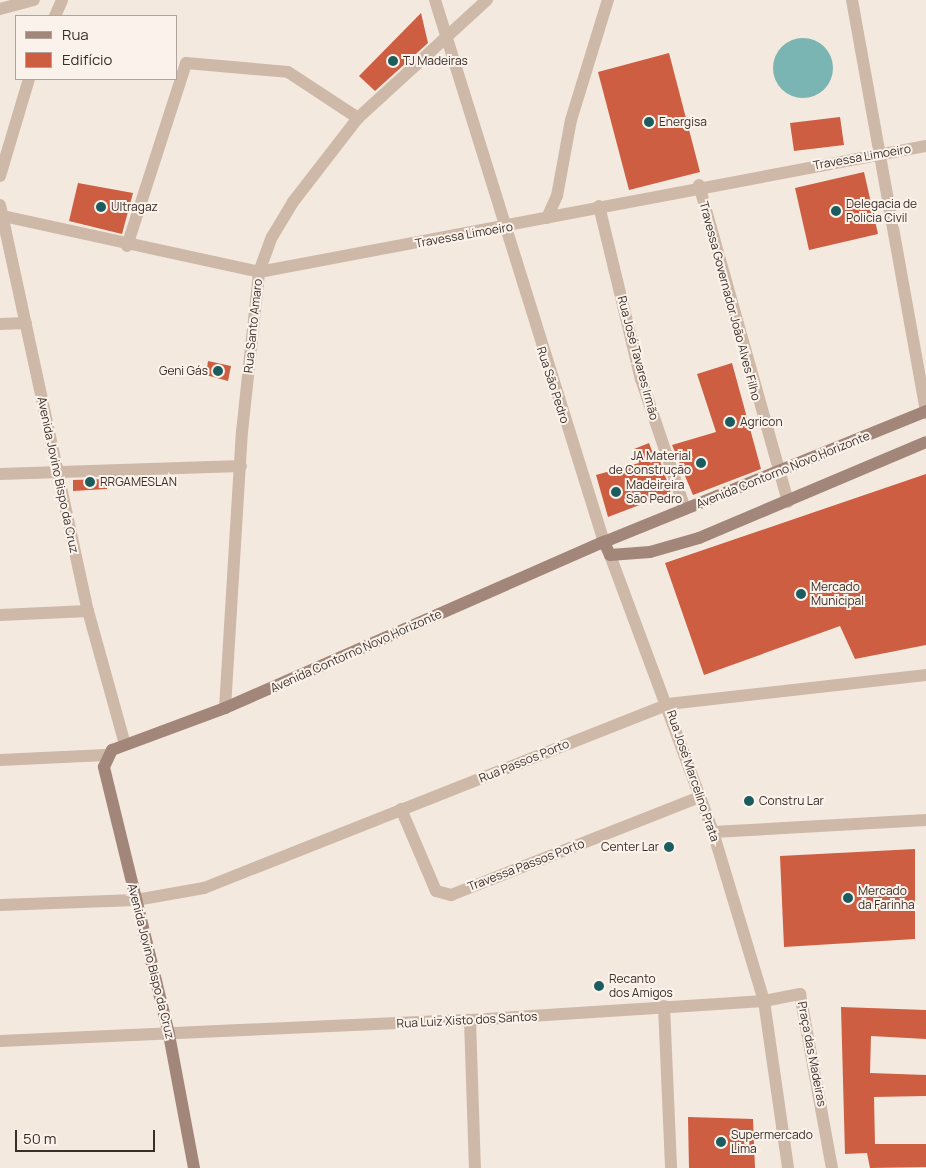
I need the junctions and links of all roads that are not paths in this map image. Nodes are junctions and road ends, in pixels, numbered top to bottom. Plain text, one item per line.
1 (34, 0) edge
2 (62, 0) edge
3 (435, 0) edge
4 (487, 0) edge
5 (608, 0) edge
6 (852, 0) edge
7 (0, 9) edge
8 (55, 15) edge
9 (446, 41) junction
10 (29, 80) edge
11 (358, 118) junction
12 (926, 146) edge
13 (876, 154) junction
14 (0, 176) edge
15 (699, 185) junction
16 (599, 206) junction
17 (2, 211) edge
18 (548, 218) junction
19 (502, 229) junction
20 (128, 246) junction
21 (259, 272) junction
22 (26, 323) junction
23 (0, 324) edge
24 (926, 412) edge
25 (926, 442) edge
26 (241, 466) junction
27 (56, 472) junction
28 (0, 474) edge
29 (778, 474) junction
30 (788, 502) junction
31 (685, 509) junction
32 (604, 542) junction
33 (610, 554) junction
34 (88, 611) junction
35 (0, 615) edge
36 (926, 675) edge
37 (668, 704) junction
38 (225, 708) junction
39 (125, 744) junction
40 (106, 755) junction
41 (0, 760) edge
42 (700, 797) junction
43 (401, 810) junction
44 (926, 820) edge
45 (713, 832) junction
46 (136, 900) junction
47 (0, 905) edge
48 (764, 1001) junction
49 (664, 1006) junction
50 (470, 1020) junction
51 (169, 1034) junction
52 (0, 1041) edge
53 (194, 1168) edge
54 (476, 1168) edge
55 (672, 1168) edge
56 (788, 1168) edge
57 (832, 1168) edge

1 - 7 street
2 - 8 street
3 - 9 street, Rua São Pedro
4 - 9 street, Rua Santo Amaro
5 - 18 street
6 - 13 street
9 - 11 street, Rua Santo Amaro
9 - 19 street, Rua São Pedro
10 - 14 street
11 - 20 street
11 - 21 street, Rua Santo Amaro
12 - 13 street, Travessa Limoeiro
13 - 15 street, Travessa Limoeiro
13 - 24 street
15 - 16 street, Travessa Limoeiro
15 - 29 street, Travessa Governador João Alves Filho
16 - 18 street, Travessa Limoeiro
16 - 31 street, Rua José Tavares Irmão
17 - 20 street, Travessa Limoeiro
17 - 22 street, Avenida Jovino Bispo da Cruz
18 - 19 street, Travessa Limoeiro
19 - 21 street, Travessa Limoeiro
19 - 32 street, Rua São Pedro
20 - 21 street, Travessa Limoeiro
21 - 26 street, Rua Santo Amaro
22 - 23 street
22 - 27 street, Avenida Jovino Bispo da Cruz
24 - 29 main road, Avenida Contorno Novo Horizonte
25 - 30 main road
26 - 27 street
26 - 38 street, Rua Santo Amaro
27 - 28 street
27 - 34 street, Avenida Jovino Bispo da Cruz
29 - 30 street, Travessa Governador João Alves Filho
29 - 31 main road, Avenida Contorno Novo Horizonte
30 - 33 main road
31 - 32 main road, Avenida Contorno Novo Horizonte
32 - 33 main road
32 - 38 main road, Avenida Contorno Novo Horizonte
33 - 37 street, Rua José Marcelino Prata
34 - 35 street
34 - 39 street, Avenida Jovino Bispo da Cruz
36 - 37 street, Rua Passos Porto
37 - 42 street, Rua José Marcelino Prata
37 - 43 street, Rua Passos Porto
38 - 39 main road, Avenida Contorno Novo Horizonte
39 - 40 main road, Avenida Contorno Novo Horizonte
40 - 41 street
40 - 46 main road, Avenida Jovino Bispo da Cruz
42 - 43 street, Travessa Passos Porto
42 - 45 street, Rua José Marcelino Prata
43 - 46 street, Rua Passos Porto
44 - 45 street
45 - 48 street, Rua José Marcelino Prata
46 - 47 street, Rua Passos Porto
46 - 51 main road, Avenida Jovino Bispo da Cruz
48 - 49 street, Rua Luiz Xisto dos Santos
48 - 56 street
48 - 57 street, Praça das Madeiras
49 - 50 street, Rua Luiz Xisto dos Santos
49 - 55 street
50 - 51 street, Rua Luiz Xisto dos Santos
50 - 54 street
51 - 52 street, Rua Luiz Xisto dos Santos
51 - 53 main road, Avenida Jovino Bispo da Cruz

